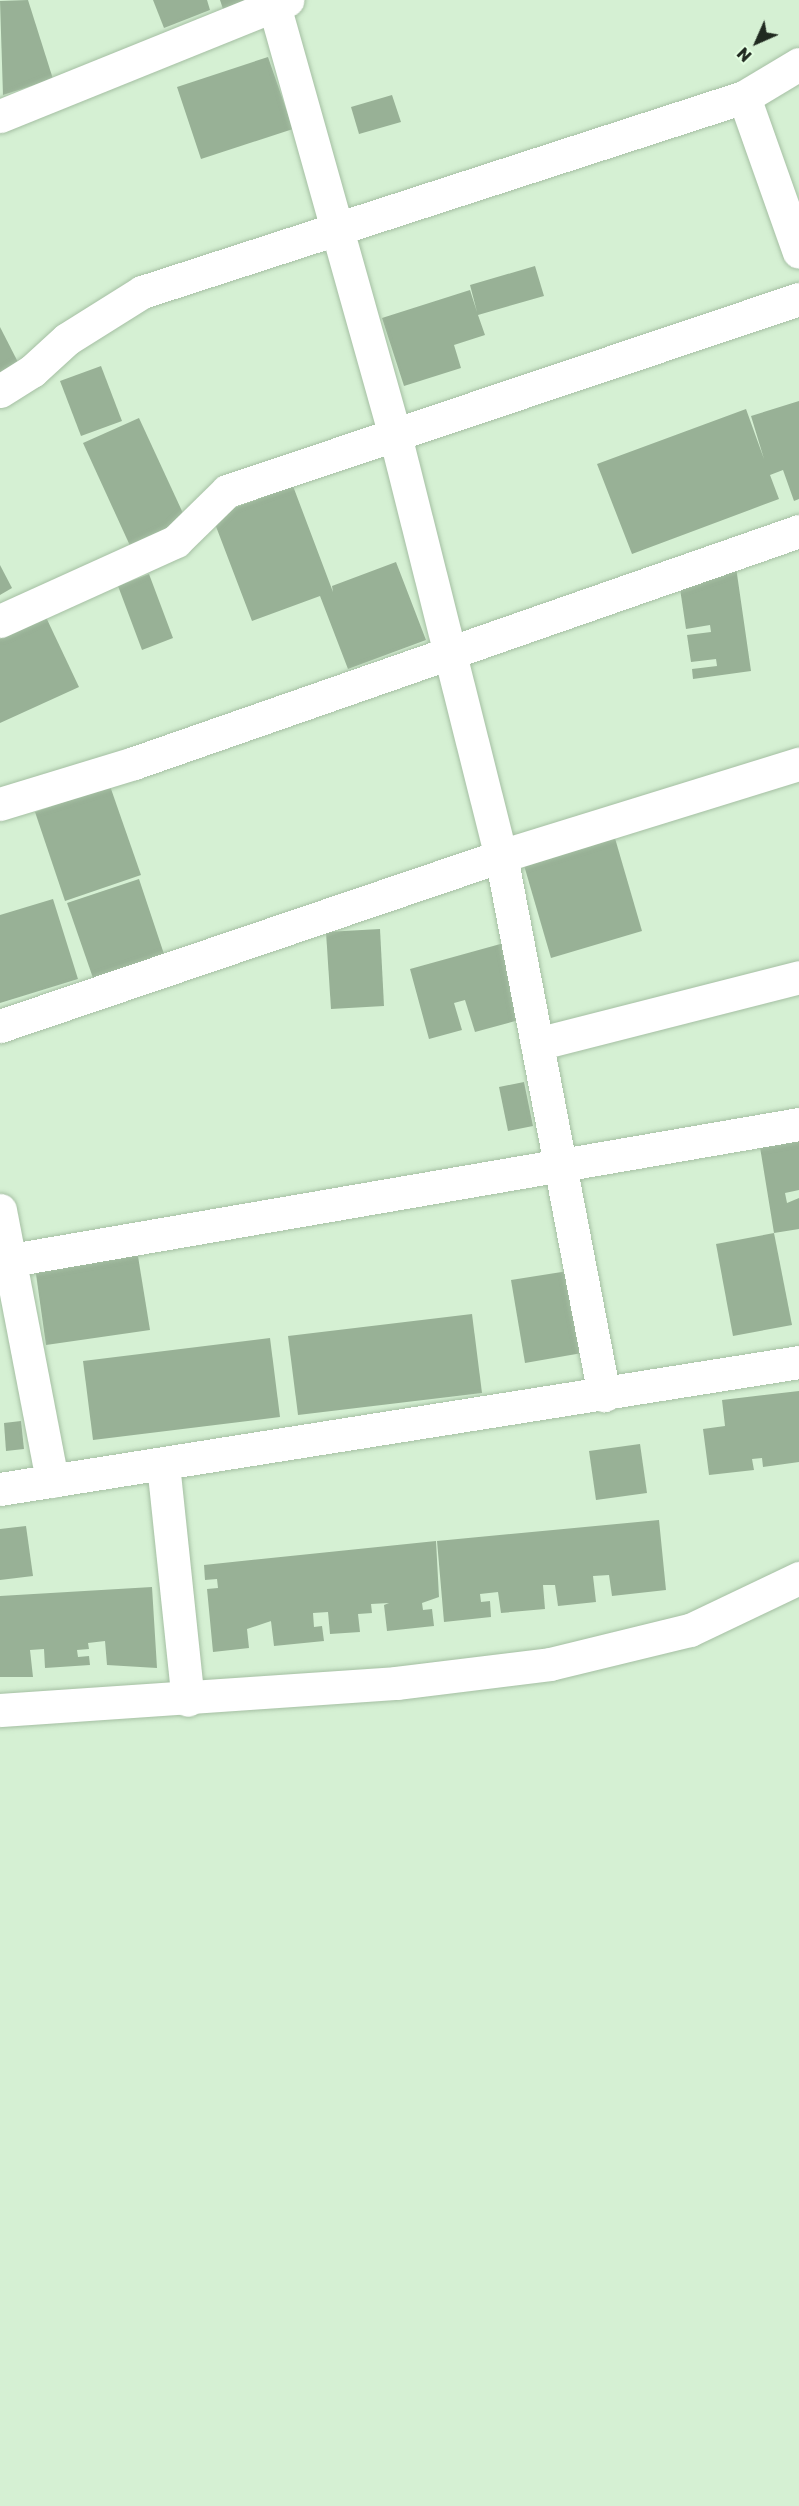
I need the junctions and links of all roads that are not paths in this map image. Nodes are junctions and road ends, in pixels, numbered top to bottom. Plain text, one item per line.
1 (281, 2) edge
2 (799, 64) edge
3 (744, 97) junction
4 (0, 116) edge
5 (337, 229) junction
6 (799, 252) edge
7 (799, 299) edge
8 (0, 391) edge
9 (395, 435) junction
10 (799, 531) edge
11 (0, 621) edge
12 (449, 649) junction
13 (799, 764) edge
14 (0, 804) edge
15 (501, 856) junction
16 (799, 977) edge
17 (0, 1026) edge
18 (537, 1044) junction
19 (799, 1124) edge
20 (560, 1166) junction
21 (0, 1210) edge
22 (5, 1261) edge
23 (799, 1362) edge
24 (604, 1395) junction
25 (163, 1464) junction
26 (52, 1481) junction
27 (0, 1489) edge
28 (799, 1578) edge
29 (188, 1700) junction
30 (0, 1710) edge

1 - 4 street
1 - 5 street
2 - 3 street
3 - 5 street
3 - 6 street
5 - 8 street
5 - 9 street
7 - 9 street
9 - 11 street
9 - 12 street
10 - 12 street
12 - 14 street
12 - 15 street
13 - 15 street
15 - 17 street
15 - 18 street
16 - 18 street
18 - 20 street
19 - 20 street
20 - 22 street
20 - 24 street
21 - 22 street
22 - 26 street
23 - 24 street
24 - 25 street
25 - 26 street
25 - 29 street
26 - 27 street
28 - 29 street
29 - 30 street

